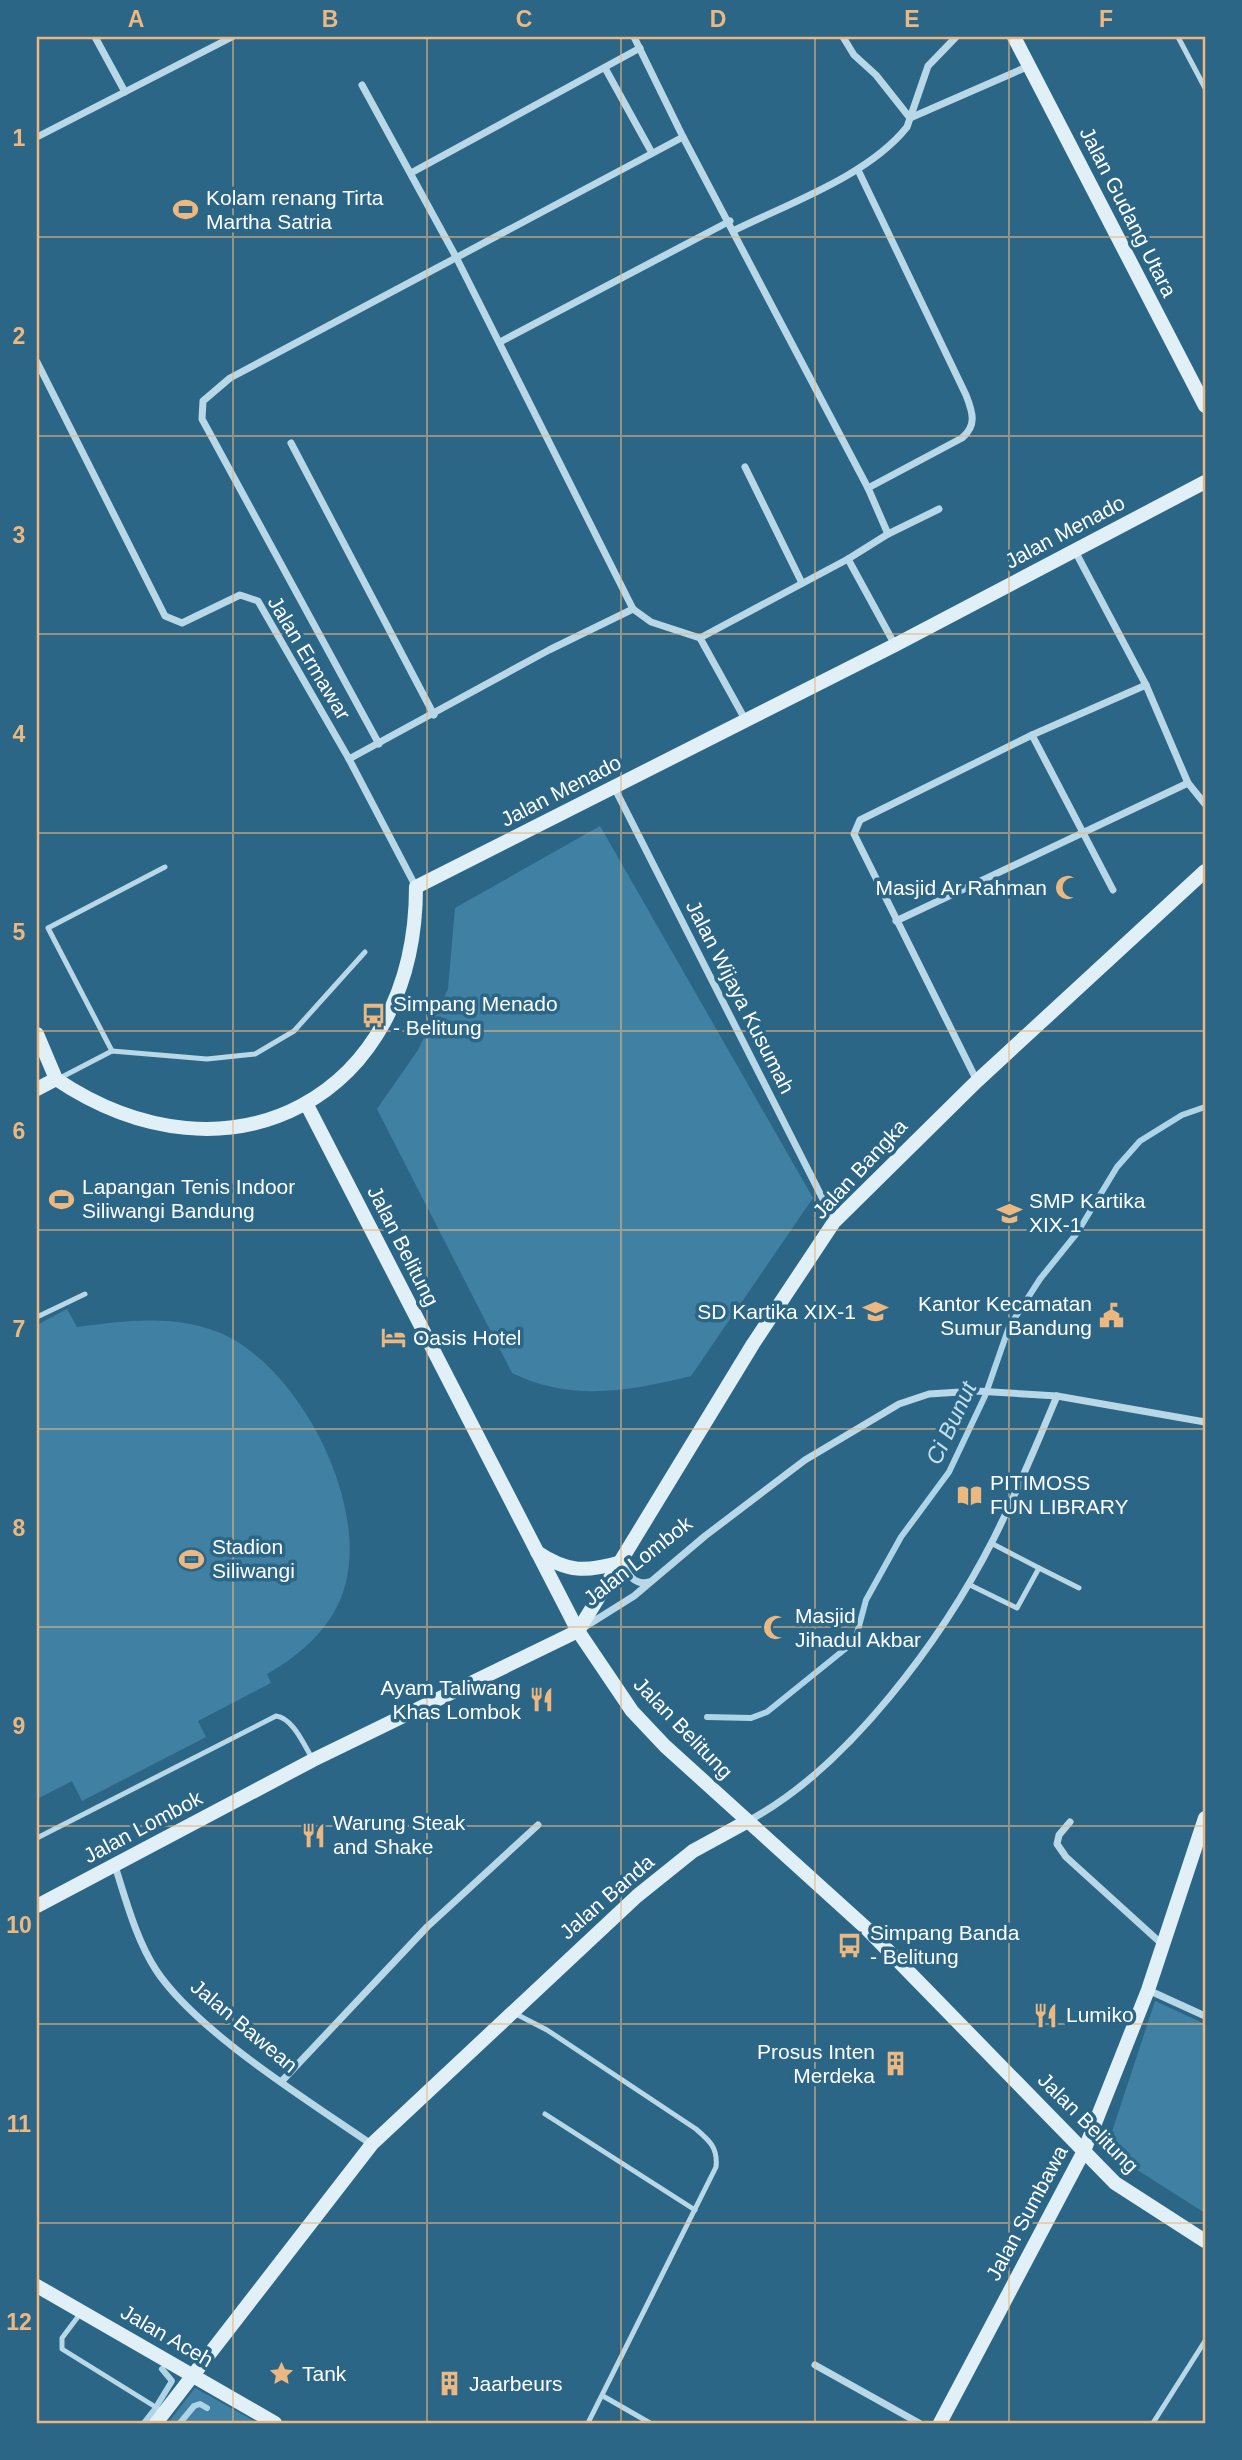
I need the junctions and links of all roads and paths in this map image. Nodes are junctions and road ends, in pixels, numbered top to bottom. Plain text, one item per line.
1 (95, 37) edge
2 (232, 37) edge
3 (634, 37) edge
4 (843, 37) edge
5 (956, 37) edge
6 (1014, 37) edge
7 (1178, 37) edge
8 (640, 48) junction
9 (1029, 66) junction
10 (605, 68) junction
11 (362, 85) dead end
12 (1205, 88) edge
13 (125, 92) junction
14 (910, 118) junction
15 (37, 137) edge
16 (683, 137) junction
17 (652, 153) junction
18 (858, 170) junction
19 (411, 173) junction
20 (730, 221) junction
21 (735, 230) junction
22 (456, 257) junction
23 (499, 342) junction
24 (37, 362) edge
25 (1205, 406) edge
26 (291, 443) dead end
27 (745, 467) dead end
28 (1205, 482) edge
29 (868, 488) junction
30 (939, 509) dead end
31 (888, 534) junction
32 (1074, 551) junction
33 (848, 559) junction
34 (802, 583) junction
35 (633, 609) junction
36 (700, 638) junction
37 (895, 645) junction
38 (1146, 685) junction
39 (434, 715) junction
40 (746, 721) junction
41 (1032, 735) junction
42 (379, 744) junction
43 (349, 759) junction
44 (1188, 783) junction
45 (614, 787) junction
46 (1205, 804) edge
47 (1084, 832) junction
48 (165, 867) dead end
49 (1205, 870) edge
50 (416, 887) junction
51 (1113, 890) dead end
52 (897, 921) junction
53 (365, 952) dead end
54 (37, 1034) edge
55 (112, 1051) junction
56 (56, 1079) junction
57 (977, 1080) junction
58 (37, 1089) edge
59 (307, 1105) junction
60 (834, 1222) junction
61 (85, 1294) dead end
62 (37, 1317) edge
63 (1057, 1396) junction
64 (1205, 1422) edge
65 (991, 1543) junction
66 (536, 1551) junction
67 (622, 1563) junction
68 (1039, 1568) junction
69 (652, 1581) junction
70 (968, 1584) junction
71 (1079, 1588) dead end
72 (578, 1631) junction
73 (313, 1760) junction
74 (1205, 1818) edge
75 (748, 1821) junction
76 (1070, 1822) dead end
77 (538, 1825) dead end
78 (37, 1838) edge
79 (115, 1866) junction
80 (37, 1906) edge
81 (1164, 1946) junction
82 (1148, 1990) junction
83 (511, 2011) junction
84 (1205, 2016) edge
85 (281, 2082) junction
86 (545, 2114) dead end
87 (372, 2144) junction
88 (1084, 2151) junction
89 (695, 2210) junction
90 (1205, 2241) edge
91 (37, 2286) edge
92 (81, 2311) junction
93 (1205, 2341) edge
94 (815, 2365) dead end
95 (193, 2374) junction
96 (603, 2396) junction
97 (160, 2418) edge
98 (275, 2423) edge
99 (588, 2423) edge
100 (650, 2423) edge
101 (919, 2423) edge
102 (940, 2423) edge
103 (1153, 2423) edge

1 - 13 street
2 - 13 street
3 - 8 street
4 - 14 street
5 - 14 street
6 - 9 street, Jalan Gudang Utara
7 - 12 lane
8 - 10 street
8 - 16 street
9 - 14 street
9 - 25 street, Jalan Gudang Utara
10 - 17 street
10 - 19 street
11 - 19 street
13 - 15 street
14 - 18 street
16 - 17 street
16 - 20 street
17 - 22 street
18 - 21 street
18 - 29 street
19 - 22 street
20 - 21 street
20 - 23 street
21 - 29 street
22 - 23 street
22 - 42 street
23 - 35 street
24 - 43 street, Jalan Ermawar
26 - 39 street
27 - 34 street
28 - 32 street, Jalan Menado
29 - 31 street
30 - 31 street
31 - 33 street
32 - 37 street, Jalan Menado
32 - 38 street
33 - 34 street
33 - 37 street
34 - 36 street
35 - 36 street
35 - 39 street
36 - 40 street
37 - 40 street, Jalan Menado
38 - 41 street
38 - 44 street
39 - 42 street
40 - 45 street, Jalan Menado
41 - 47 street
41 - 52 street
42 - 43 street
43 - 50 street, Jalan Ermawar
44 - 46 street
44 - 47 street
45 - 50 street, Jalan Menado
45 - 60 street, Jalan Wijaya Kusumah
47 - 51 street
47 - 52 street
48 - 55 lane
49 - 57 street, Jalan Bangka
50 - 59 street
52 - 57 street
53 - 55 lane
54 - 56 street
55 - 56 lane
56 - 58 street
56 - 59 street
57 - 60 street, Jalan Bangka
59 - 66 street, Jalan Belitung
60 - 67 street, Jalan Bangka
61 - 62 lane
63 - 64 street, Jalan Lombok
63 - 65 street, Jalan Banda
63 - 69 street, Jalan Lombok
65 - 68 lane
65 - 70 street, Jalan Banda
66 - 67 street
66 - 72 street, Jalan Belitung
67 - 69 street
67 - 72 street, Jalan Bangka
68 - 70 lane
68 - 71 lane
69 - 72 street, Jalan Lombok
70 - 75 street, Jalan Banda
72 - 73 street, Jalan Lombok
72 - 75 street, Jalan Belitung
73 - 78 lane
73 - 79 street, Jalan Lombok
74 - 81 street, Jalan Sumbawa
75 - 83 street, Jalan Banda
75 - 88 street, Jalan Belitung
76 - 81 street
77 - 85 street
79 - 80 street, Jalan Lombok
79 - 85 street, Jalan Bawean
81 - 82 street, Jalan Sumbawa
82 - 84 street
82 - 88 street, Jalan Sumbawa
83 - 87 street, Jalan Banda
83 - 89 lane
85 - 87 street, Jalan Bawean
86 - 89 lane
87 - 95 street, Jalan Banda
88 - 90 street, Jalan Belitung
88 - 102 street, Jalan Sumbawa
89 - 96 lane
91 - 92 street, Jalan Aceh
92 - 95 street, Jalan Aceh
92 - 97 lane
93 - 103 lane
94 - 101 street
95 - 97 street, Jalan Banda
95 - 98 street, Jalan Aceh
96 - 99 lane
96 - 100 lane

